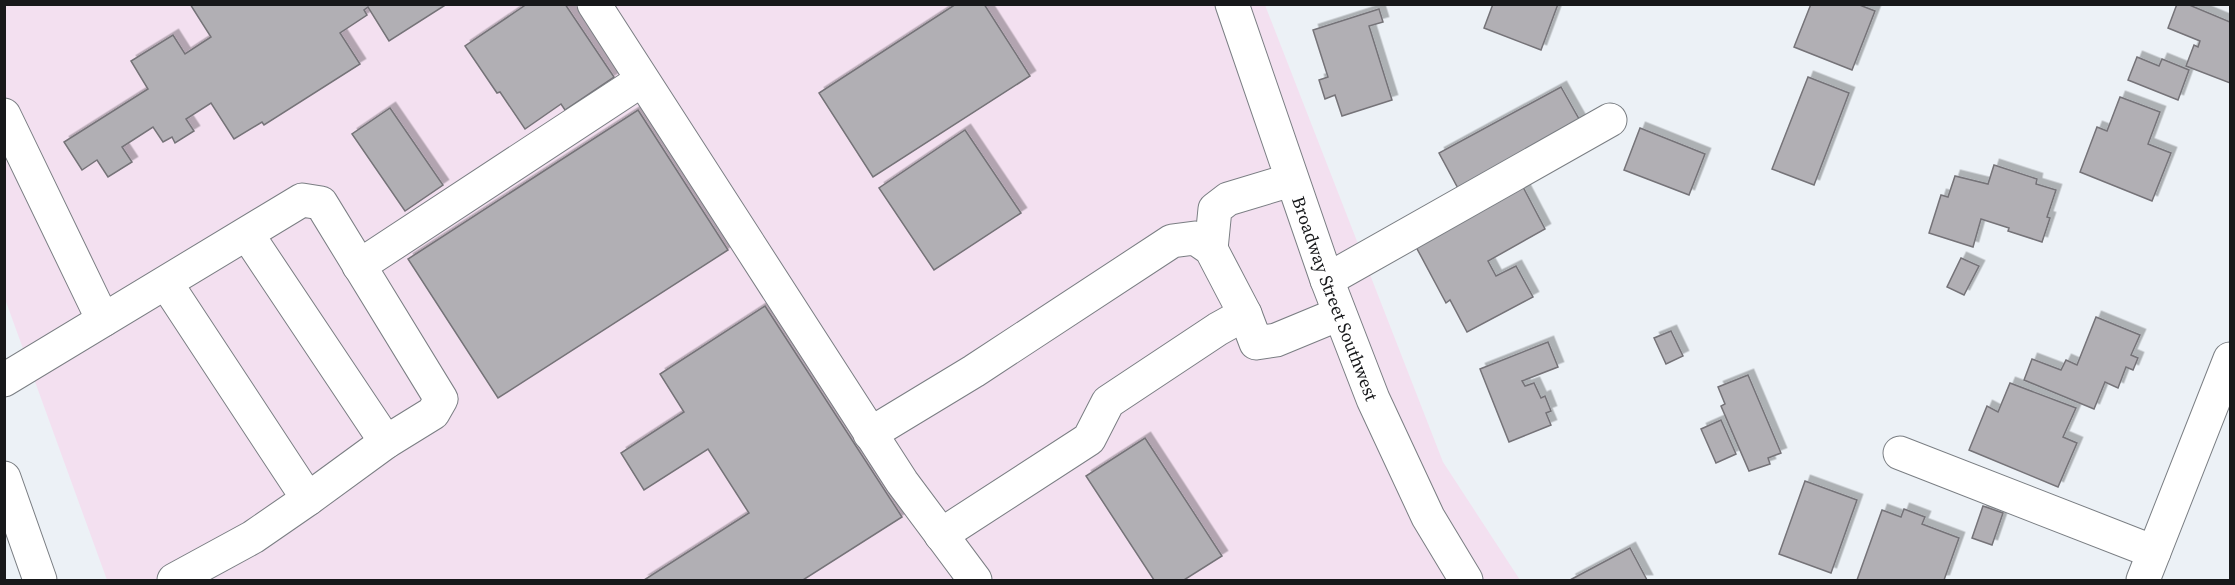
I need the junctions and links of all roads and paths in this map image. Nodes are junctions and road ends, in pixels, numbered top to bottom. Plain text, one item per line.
1 (594, 4) edge
2 (1232, 4) edge
3 (642, 80) junction
4 (4, 115) edge
5 (1610, 120) dead end
6 (1291, 180) junction
7 (247, 234) junction
8 (1211, 249) junction
9 (359, 266) junction
10 (1327, 280) junction
11 (166, 283) junction
12 (1245, 314) junction
13 (1339, 314) junction
14 (103, 320) junction
15 (2230, 359) edge
16 (4, 380) edge
17 (870, 434) junction
18 (386, 442) junction
19 (1900, 453) dead end
20 (4, 478) edge
21 (308, 499) junction
22 (941, 536) junction
23 (2149, 566) edge
24 (40, 580) edge
25 (174, 580) edge
26 (975, 580) edge
27 (1466, 580) edge

1 - 3 street
2 - 6 street, Broadway Street Southwest
3 - 9 street
3 - 17 street
4 - 14 street
5 - 10 street
6 - 8 street
6 - 10 street, Broadway Street Southwest
7 - 9 street
7 - 11 street
7 - 18 street
8 - 12 street
8 - 17 street
9 - 18 street
10 - 13 street, Broadway Street Southwest
11 - 14 street
11 - 21 street
12 - 13 street
12 - 22 street
13 - 27 street, Broadway Street Southwest
14 - 16 street
15 - 23 street
17 - 22 street
18 - 21 street
19 - 23 street
20 - 24 street
21 - 25 street
22 - 26 street

